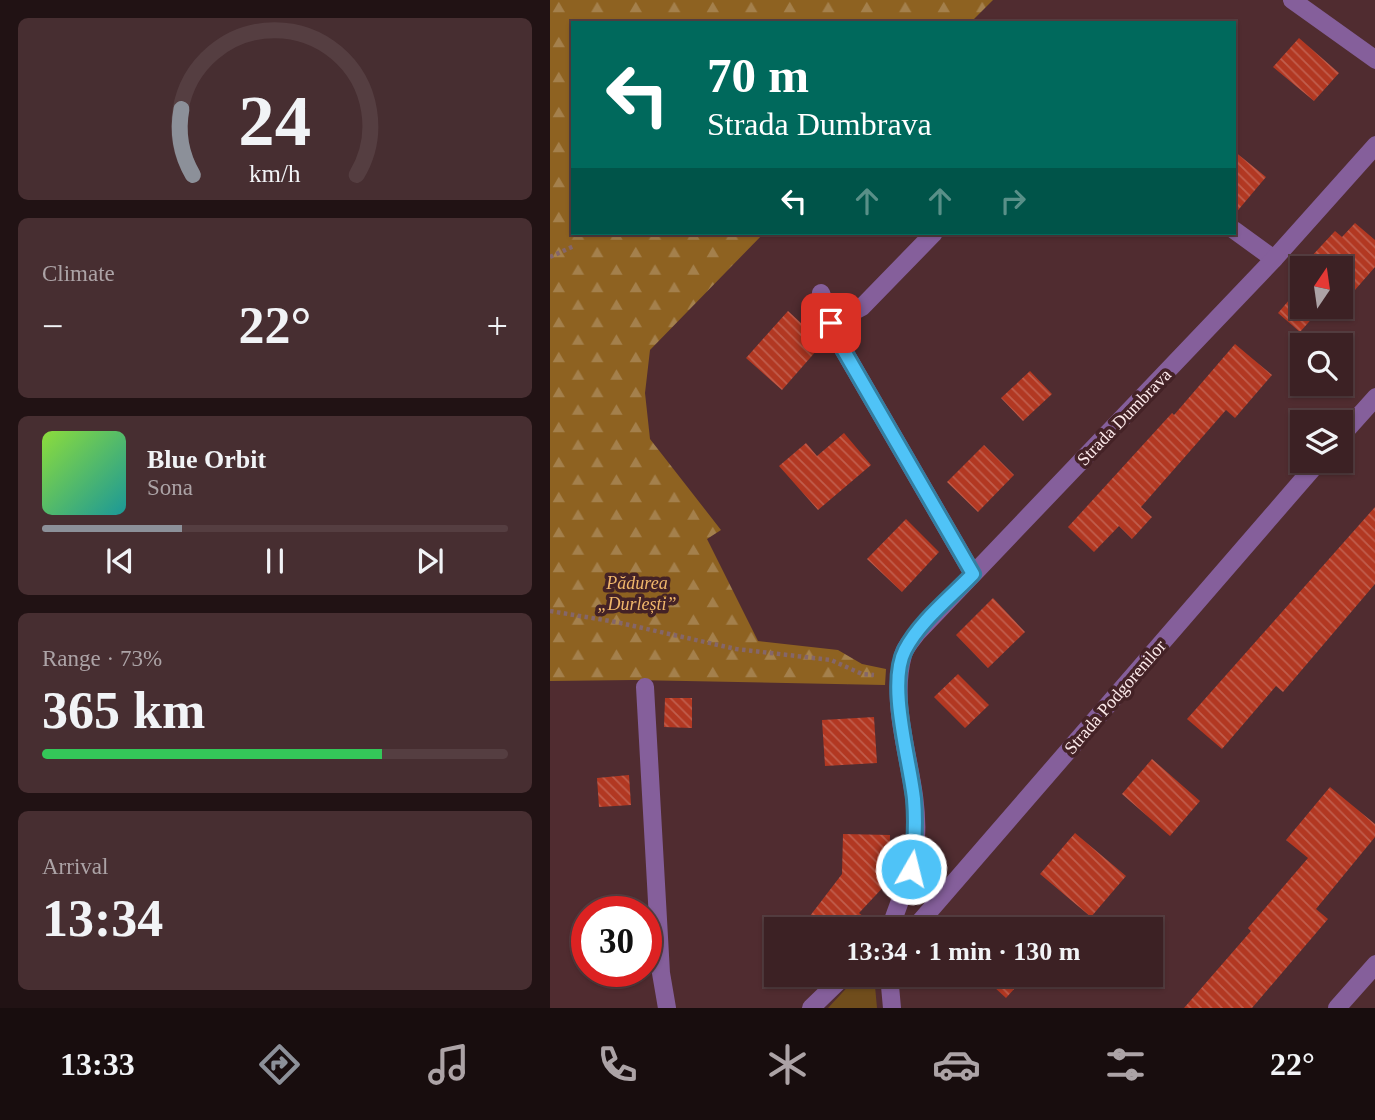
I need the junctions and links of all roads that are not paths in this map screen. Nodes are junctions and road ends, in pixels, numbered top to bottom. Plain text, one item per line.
1 (1292, 0) edge
2 (1375, 60) edge
3 (1375, 145) edge
4 (1236, 231) edge
5 (932, 235) edge
6 (1274, 259) junction
7 (821, 293) dead end
8 (831, 323) junction
9 (1375, 397) edge
10 (1353, 422) edge
11 (1309, 473) edge
12 (973, 574) junction
13 (645, 687) dead end
14 (894, 917) edge
15 (924, 917) edge
16 (1375, 964) edge
17 (833, 987) edge
18 (890, 987) edge
19 (667, 1008) edge
20 (811, 1008) edge
21 (892, 1008) edge
22 (1337, 1008) edge

1 - 2 street
3 - 6 street, Strada Dumbrava
4 - 6 street
5 - 8 street
6 - 12 street, Strada Dumbrava
7 - 8 street
8 - 12 street
9 - 10 street
11 - 15 street, Strada Podgorenilor
12 - 14 street, Strada Dumbrava
13 - 19 street
16 - 22 street
17 - 20 street
18 - 21 street

